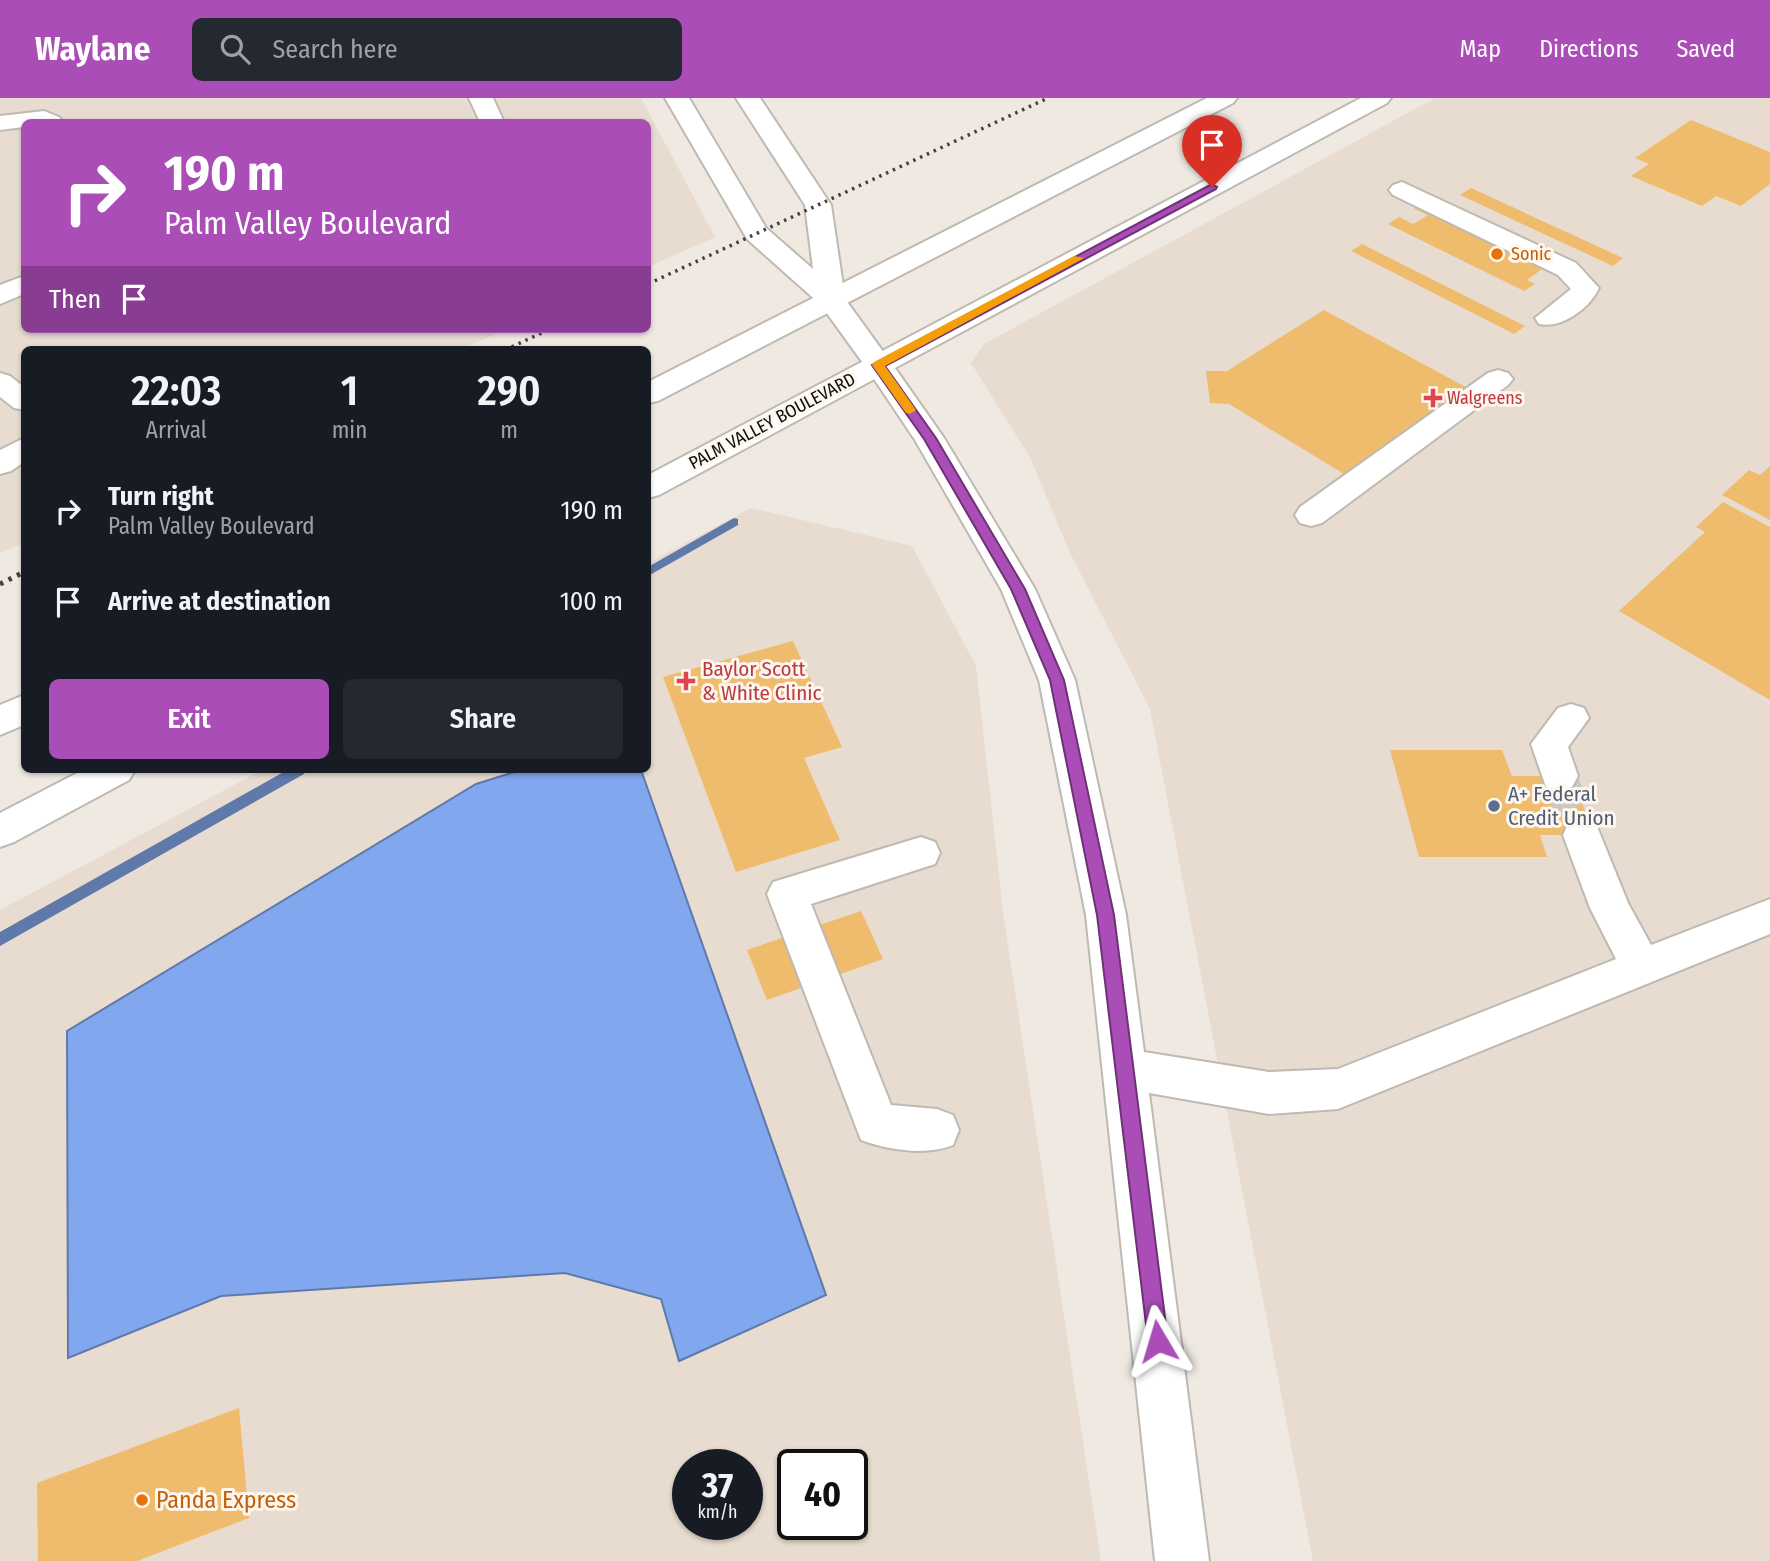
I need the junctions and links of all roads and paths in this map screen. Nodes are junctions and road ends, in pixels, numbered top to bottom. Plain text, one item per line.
1 (481, 98) edge
2 (677, 98) edge
3 (748, 98) edge
4 (1225, 98) edge
5 (1379, 98) edge
6 (491, 119) edge
7 (21, 121) edge
8 (0, 123) edge
9 (1402, 190) dead end
10 (21, 286) edge
11 (0, 296) edge
12 (831, 299) junction
13 (1549, 318) dead end
14 (878, 365) junction
15 (1498, 379) dead end
16 (0, 382) edge
17 (651, 392) edge
18 (21, 399) edge
19 (21, 450) edge
20 (0, 464) edge
21 (651, 486) edge
22 (1311, 515) dead end
23 (21, 710) edge
24 (1571, 718) dead end
25 (0, 721) edge
26 (110, 773) edge
27 (1559, 776) tunnel mouth
28 (0, 831) edge
29 (1582, 835) tunnel mouth
30 (921, 853) dead end
31 (1770, 916) edge
32 (1642, 968) junction
33 (1125, 1069) junction
34 (937, 1130) dead end
35 (1182, 1561) edge

1 - 6 main road
2 - 12 main road
3 - 12 main road
4 - 12 main road
5 - 14 main road, PALM VALLEY BOULEVARD
7 - 8 main road
9 - 13 main road
10 - 11 main road
12 - 14 main road
12 - 17 main road
14 - 21 main road, PALM VALLEY BOULEVARD
14 - 33 main road
15 - 22 main road
16 - 18 main road
19 - 20 main road
23 - 25 main road
24 - 27 main road
26 - 28 main road
29 - 32 main road
30 - 34 main road
31 - 32 main road
32 - 33 main road
33 - 35 main road

